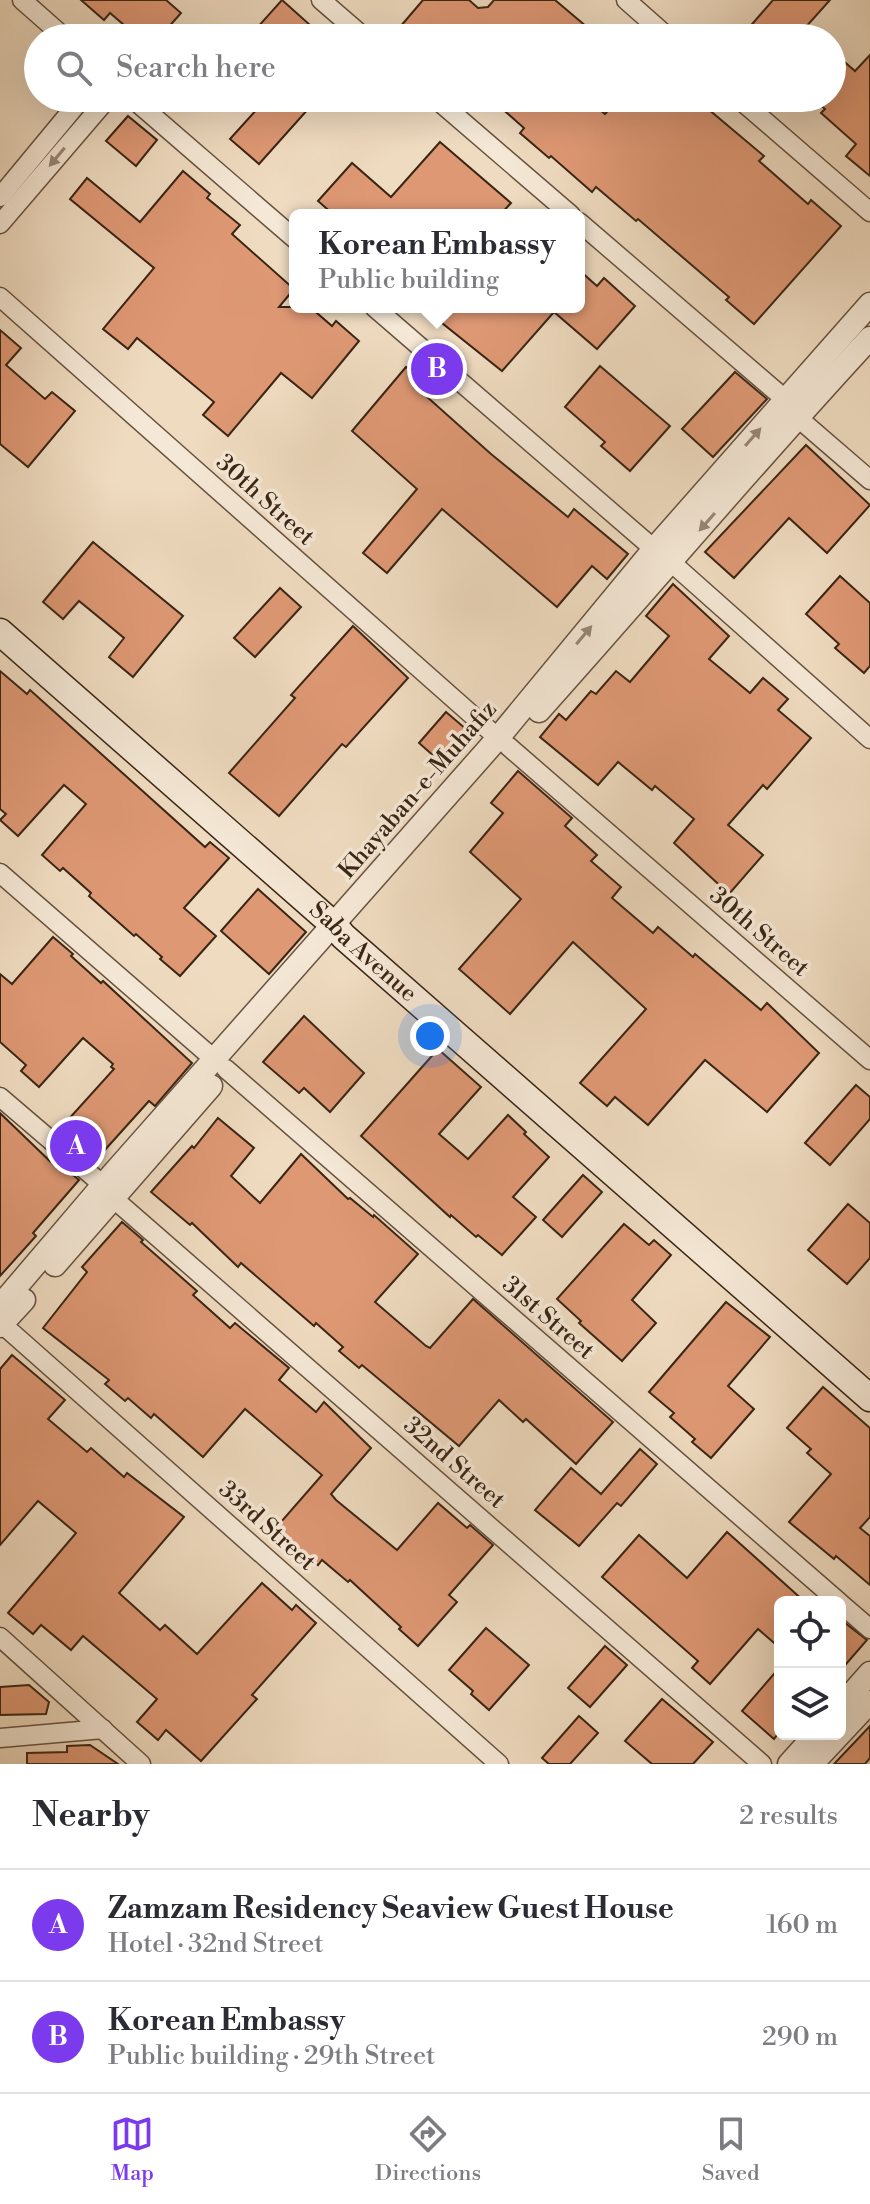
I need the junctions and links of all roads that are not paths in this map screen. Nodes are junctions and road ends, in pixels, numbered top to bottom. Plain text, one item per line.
1 (22, 0) edge
2 (321, 0) edge
3 (626, 0) edge
4 (49, 24) edge
5 (349, 24) edge
6 (653, 24) edge
7 (70, 112) edge
8 (96, 112) edge
9 (148, 112) edge
10 (451, 112) edge
11 (754, 112) edge
12 (0, 197) edge
13 (564, 209) edge
14 (870, 212) edge
15 (0, 224) edge
16 (585, 227) edge
17 (289, 234) edge
18 (0, 297) edge
19 (870, 304) edge
20 (381, 313) edge
21 (870, 338) edge
22 (791, 408) junction
23 (870, 480) edge
24 (663, 556) junction
25 (0, 614) edge
26 (0, 632) edge
27 (870, 739) edge
28 (503, 742) junction
29 (0, 873) edge
30 (343, 926) junction
31 (870, 1060) edge
32 (221, 1064) junction
33 (0, 1097) edge
34 (108, 1192) junction
35 (1, 1319) edge
36 (870, 1379) edge
37 (870, 1398) edge
38 (831, 1596) edge
39 (846, 1609) edge
40 (870, 1629) edge
41 (0, 1637) edge
42 (870, 1673) edge
43 (846, 1700) edge
44 (870, 1702) edge
45 (103, 1729) junction
46 (0, 1738) edge
47 (811, 1740) edge
48 (141, 1764) edge
49 (499, 1764) edge
50 (762, 1764) edge
51 (789, 1764) edge
52 (812, 1764) edge

1 - 4 street
2 - 5 street
3 - 6 street
7 - 12 street
8 -> 15 street
9 - 17 street
10 - 13 street
11 - 14 street
16 - 22 street
18 - 28 street, 30th Street
19 - 22 street, Khayaban-e-Muhafiz
20 - 24 street
21 - 22 street, Khayaban-e-Muhafiz
22 - 23 street
22 - 24 street, Khayaban-e-Muhafiz
24 - 27 street
24 - 28 street, Khayaban-e-Muhafiz
25 - 30 main road, Saba Avenue
26 - 30 main road, Saba Avenue
28 - 30 street, Khayaban-e-Muhafiz
28 - 31 street, 30th Street
29 - 32 street, 31st Street
30 - 32 street, Khayaban-e-Muhafiz
30 - 36 main road, Saba Avenue
30 - 37 main road, Saba Avenue
32 - 34 street, Khayaban-e-Muhafiz
32 - 38 street, 31st Street
33 - 34 street, 32nd Street
34 - 35 street, Khayaban-e-Muhafiz
34 - 50 street, 32nd Street
35 - 49 street, 33rd Street
39 - 40 street, 31st Street
41 - 45 street
42 - 43 street
44 - 52 street
45 - 46 street
45 - 48 street
47 - 51 street

